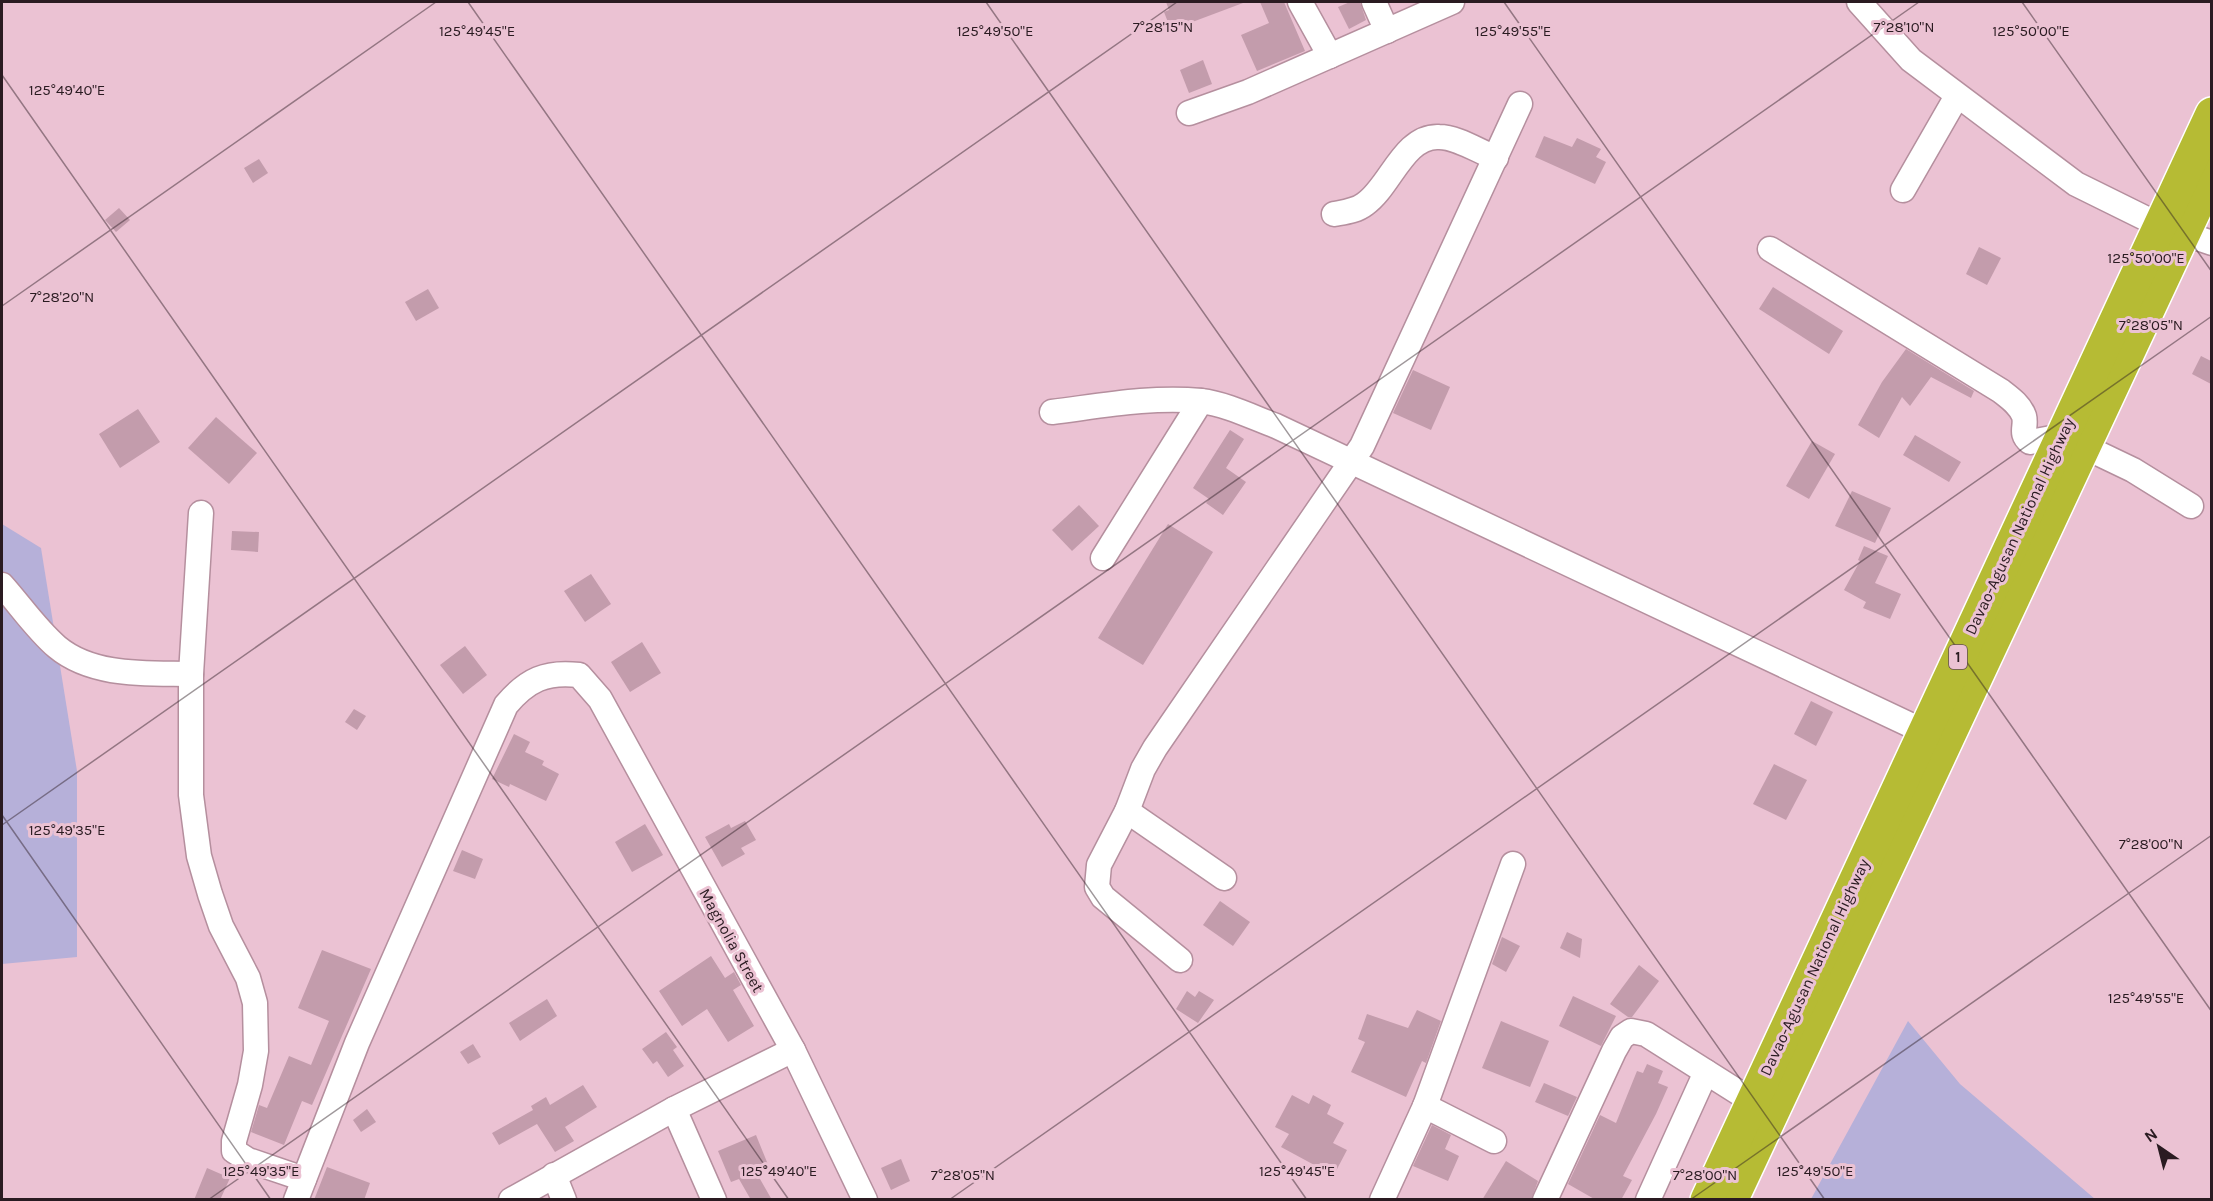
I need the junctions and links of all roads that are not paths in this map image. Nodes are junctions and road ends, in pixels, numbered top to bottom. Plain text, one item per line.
1 (1300, 2) edge
2 (1374, 2) edge
3 (1450, 2) edge
4 (1859, 2) edge
5 (1387, 31) junction
6 (1330, 56) junction
7 (1957, 96) junction
8 (1520, 104) dead end
9 (1189, 113) dead end
10 (2211, 114) edge
11 (1496, 158) junction
12 (2211, 173) edge
13 (1903, 190) dead end
14 (1334, 214) dead end
15 (2184, 234) edge
16 (1770, 249) dead end
17 (1210, 403) junction
18 (1052, 412) dead end
19 (2073, 441) junction
20 (1352, 462) junction
21 (2190, 506) dead end
22 (201, 513) dead end
23 (1103, 558) dead end
24 (2, 585) edge
25 (191, 674) junction
26 (1934, 737) junction
27 (1127, 811) junction
28 (1513, 864) dead end
29 (1224, 878) dead end
30 (1180, 960) dead end
31 (793, 1050) junction
32 (1706, 1072) junction
33 (1752, 1101) junction
34 (1425, 1106) junction
35 (674, 1108) junction
36 (1494, 1141) dead end
37 (554, 1175) junction
38 (300, 1189) edge
39 (511, 1200) edge
40 (564, 1200) edge
41 (714, 1200) edge
42 (865, 1200) edge
43 (1382, 1200) edge
44 (1545, 1200) edge
45 (1648, 1200) edge
46 (1707, 1200) edge
47 (1732, 1200) edge

1 - 6 street
2 - 5 street
3 - 5 street
4 - 7 street
5 - 6 street
6 - 9 street
7 - 13 street
7 - 15 street
8 - 11 street
10 - 15 highway, Davao-Agusan National Highway / 1
11 - 14 street
11 - 20 street
12 - 15 highway, Davao-Agusan National Highway / 1
15 - 19 highway, Davao-Agusan National Highway / 1
16 - 19 street
17 - 18 street
17 - 20 street
17 - 23 street
19 - 21 street
19 - 26 highway, Davao-Agusan National Highway / 1
20 - 26 street
20 - 27 street
22 - 25 street
24 - 25 street
25 - 38 street
26 - 33 highway, Davao-Agusan National Highway / 1
26 - 47 highway, Davao-Agusan National Highway / 1
27 - 29 street
27 - 30 street
28 - 34 street
31 - 35 street
31 - 38 street, Magnolia Street
31 - 42 street, Magnolia Street
32 - 33 street
32 - 44 street
32 - 45 street
33 - 46 highway, Davao-Agusan National Highway / 1
34 - 36 street
34 - 43 street
35 - 37 street
35 - 41 street
37 - 39 street
37 - 40 street

